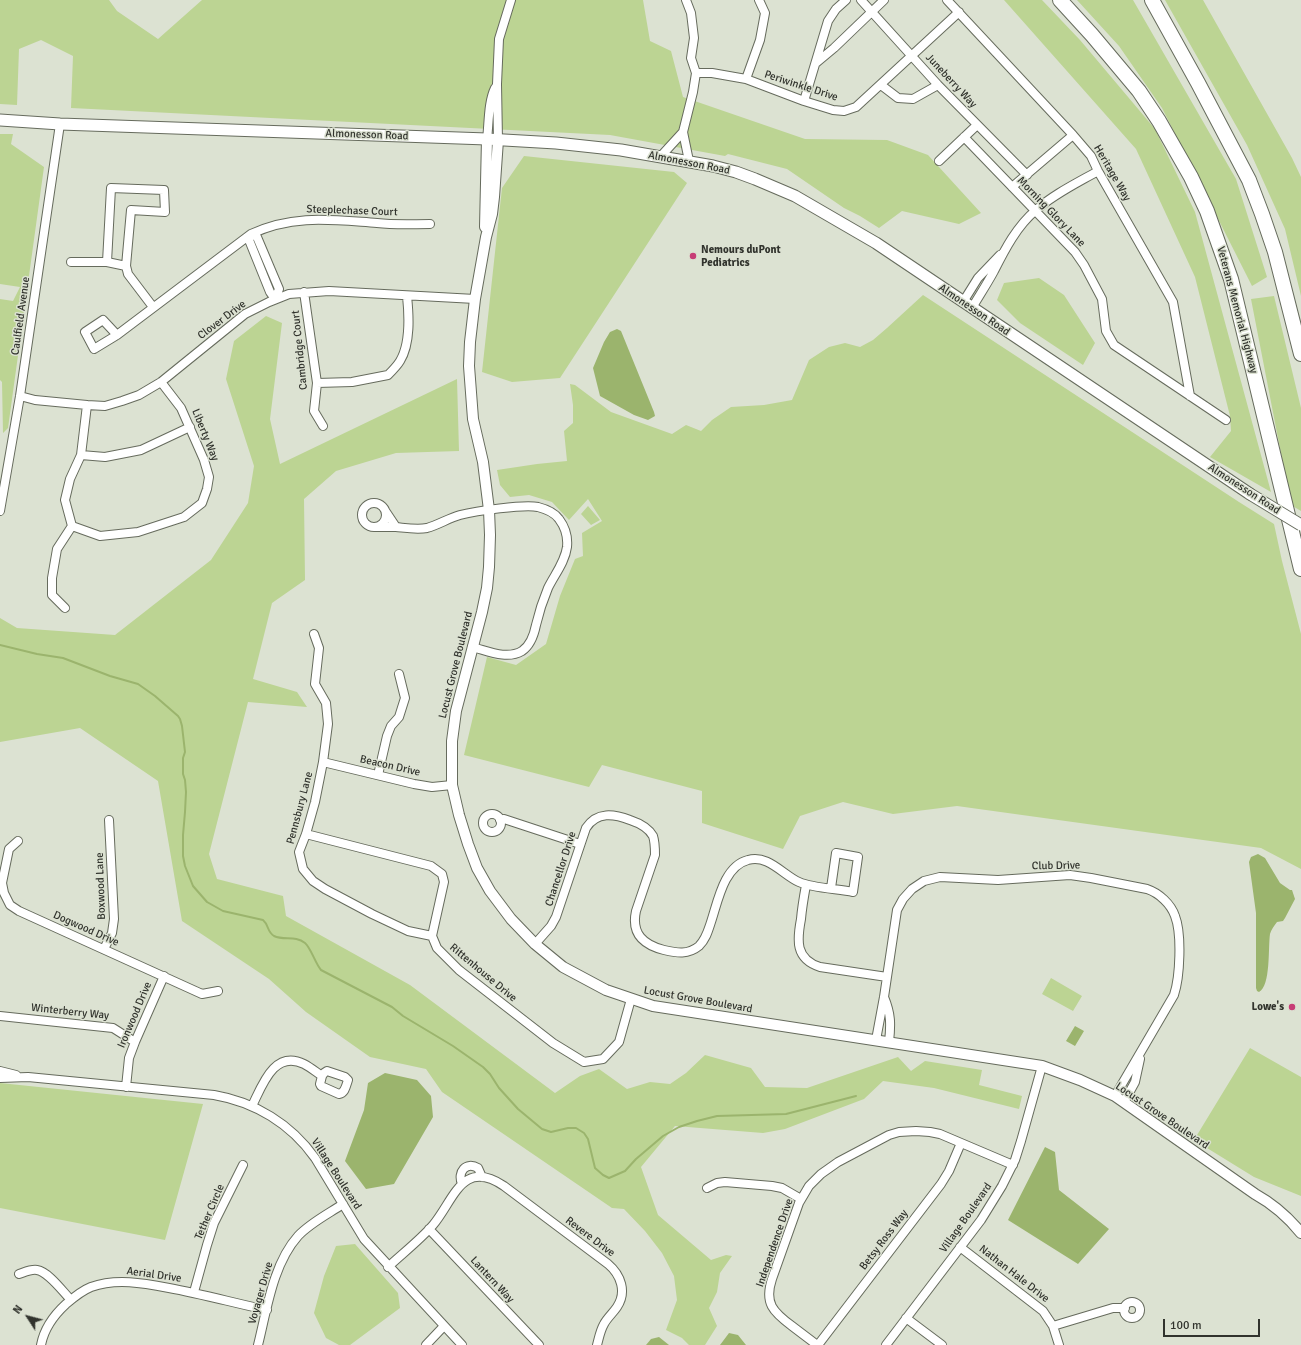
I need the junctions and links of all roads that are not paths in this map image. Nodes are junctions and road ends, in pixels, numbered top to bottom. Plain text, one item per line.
1 (511, 0) edge
2 (686, 0) edge
3 (759, 0) edge
4 (846, 0) edge
5 (861, 0) edge
6 (884, 0) edge
7 (947, 0) edge
8 (1060, 0) edge
9 (1152, 0) edge
10 (872, 11) junction
11 (959, 12) junction
12 (912, 55) junction
13 (816, 63) junction
14 (696, 73) junction
15 (746, 79) junction
16 (881, 85) junction
17 (938, 85) junction
18 (804, 101) junction
19 (0, 120) edge
20 (60, 124) junction
21 (977, 125) junction
22 (683, 132) junction
23 (1073, 135) junction
24 (964, 138) junction
25 (493, 139) junction
26 (661, 156) junction
27 (689, 161) junction
28 (939, 161) dead end
29 (1098, 171) junction
30 (1027, 175) junction
31 (1012, 187) junction
32 (1034, 211) junction
33 (430, 224) dead end
34 (251, 234) junction
35 (1003, 252) junction
36 (71, 262) dead end
37 (107, 262) junction
38 (126, 266) junction
39 (304, 292) junction
40 (407, 296) junction
41 (475, 298) junction
42 (275, 300) junction
43 (963, 302) junction
44 (153, 307) junction
45 (972, 308) junction
46 (117, 335) dead end
47 (1301, 354) edge
48 (161, 382) junction
49 (317, 383) junction
50 (20, 396) junction
51 (1190, 396) junction
52 (87, 405) junction
53 (1226, 420) dead end
54 (323, 426) dead end
55 (190, 427) junction
56 (81, 455) junction
57 (489, 510) junction
58 (0, 511) edge
59 (386, 511) junction
60 (1301, 525) edge
61 (72, 526) junction
62 (376, 527) junction
63 (396, 528) junction
64 (1301, 569) edge
65 (64, 608) dead end
66 (314, 634) dead end
67 (472, 647) junction
68 (399, 674) dead end
69 (323, 762) junction
70 (378, 775) junction
71 (452, 785) junction
72 (109, 820) dead end
73 (500, 820) dead end
74 (306, 834) junction
75 (18, 841) dead end
76 (580, 844) junction
77 (806, 885) junction
78 (830, 888) junction
79 (432, 936) junction
80 (535, 944) junction
81 (104, 949) junction
82 (164, 976) junction
83 (887, 977) junction
84 (218, 991) dead end
85 (884, 996) junction
86 (631, 999) junction
87 (0, 1016) edge
88 (876, 1040) junction
89 (134, 1042) junction
90 (889, 1042) junction
91 (1141, 1052) junction
92 (1042, 1066) junction
93 (0, 1071) edge
94 (322, 1076) dead end
95 (0, 1078) edge
96 (28, 1078) junction
97 (126, 1087) junction
98 (1115, 1096) junction
99 (1124, 1102) junction
100 (252, 1106) junction
101 (961, 1143) junction
102 (243, 1165) dead end
103 (1013, 1165) junction
104 (482, 1177) junction
105 (462, 1184) junction
106 (707, 1188) dead end
107 (801, 1198) junction
108 (343, 1204) junction
109 (429, 1229) junction
110 (1301, 1233) edge
111 (960, 1247) junction
112 (388, 1266) junction
113 (19, 1274) dead end
114 (194, 1292) junction
115 (71, 1300) junction
116 (1125, 1308) dead end
117 (267, 1310) junction
118 (906, 1318) junction
119 (444, 1326) junction
120 (1053, 1326) junction
121 (41, 1345) edge
122 (258, 1345) edge
123 (426, 1345) edge
124 (462, 1345) edge
125 (539, 1345) edge
126 (597, 1345) edge
127 (817, 1345) edge
128 (886, 1345) edge
129 (942, 1345) edge
130 (1059, 1345) edge

1 - 25 street
2 - 14 street
3 - 15 street
4 - 13 street
5 - 10 street, Juneberry Way
6 - 10 street
7 - 11 street, Heritage Way
8 - 64 highway, Veterans Memorial Highway
9 - 47 highway
10 - 12 street, Juneberry Way
10 - 13 street
11 - 12 street, Periwinkle Drive
11 - 23 street, Heritage Way
12 - 16 street, Periwinkle Drive
12 - 17 street, Juneberry Way
13 - 18 street
14 - 15 street, Periwinkle Drive
14 - 22 street
15 - 18 street, Periwinkle Drive
16 - 17 street
16 - 18 street, Periwinkle Drive
17 - 21 street, Juneberry Way
19 - 20 main road, Almonesson Road
20 - 25 main road, Almonesson Road
20 - 50 street, Caulfield Avenue
21 - 24 street
21 - 30 street, Juneberry Way
22 - 26 street
22 - 27 street
23 - 29 street, Heritage Way
23 - 30 street
24 - 28 street
24 - 31 street, Morning Glory Lane
25 - 26 main road, Almonesson Road
25 - 41 street, Locust Grove Boulevard
26 - 27 main road, Almonesson Road
27 - 43 main road, Almonesson Road
29 - 32 street
29 - 51 street, Heritage Way
30 - 31 street
31 - 32 street, Morning Glory Lane
32 - 35 street
32 - 51 street, Morning Glory Lane
33 - 34 street, Steeplechase Court
34 - 42 street
34 - 44 street, Steeplechase Court
35 - 43 street
35 - 45 street
36 - 37 street
37 - 38 street
37 - 38 street
38 - 44 street
39 - 40 street, Clover Drive
39 - 42 street, Clover Drive
39 - 49 street, Cambridge Court
40 - 41 street, Clover Drive
40 - 49 street
41 - 57 street, Locust Grove Boulevard
42 - 48 street, Clover Drive
43 - 45 main road, Almonesson Road
44 - 46 street, Steeplechase Court
45 - 60 main road, Almonesson Road, bridge
48 - 52 street, Clover Drive
48 - 55 street, Liberty Way
49 - 54 street, Cambridge Court
50 - 52 street, Clover Drive
50 - 58 street, Caulfield Avenue
51 - 53 street, Morning Glory Lane
52 - 56 street
55 - 56 street
55 - 61 street, Liberty Way
56 - 61 street
57 - 63 street
57 - 67 street, Locust Grove Boulevard
57 - 67 street
59 - 62 street
59 - 62 street
59 - 63 street
61 - 65 street
62 - 63 street
66 - 69 street, Pennsbury Lane
67 - 71 street, Locust Grove Boulevard
68 - 70 street
69 - 70 street, Beacon Drive
69 - 74 street, Pennsbury Lane
70 - 71 street, Beacon Drive
71 - 80 street, Locust Grove Boulevard
72 - 81 street, Boxwood Lane
73 - 76 street
74 - 79 street, Pennsbury Lane
74 - 79 street
75 - 81 street, Dogwood Drive
76 - 77 street, Chancellor Drive
76 - 80 street, Chancellor Drive
77 - 78 street, Chancellor Drive
77 - 83 street
78 - 78 street, Chancellor Drive
79 - 86 street, Rittenhouse Drive
80 - 86 street, Locust Grove Boulevard
81 - 82 street, Dogwood Drive
82 - 84 street, Dogwood Drive
82 - 89 street, Ironwood Drive
83 - 85 street, Club Drive
83 - 91 street, Club Drive
85 - 88 street, Club Drive
85 - 90 street
86 - 88 street, Locust Grove Boulevard
87 - 89 street, Winterberry Way
88 - 90 street, Locust Grove Boulevard
89 - 97 street, Ironwood Drive
90 - 92 street, Locust Grove Boulevard
91 - 98 street, Club Drive
91 - 99 street
92 - 98 street, Locust Grove Boulevard
92 - 103 street, Village Boulevard
93 - 96 street, Village Boulevard
94 - 100 street
95 - 96 street, Village Boulevard
96 - 97 street, Village Boulevard
97 - 100 street, Village Boulevard
98 - 99 street, Locust Grove Boulevard
99 - 110 street, Locust Grove Boulevard
100 - 108 street, Village Boulevard
101 - 103 street, Independence Drive
101 - 107 street, Independence Drive
101 - 127 street, Betsy Ross Way
102 - 114 street, Tether Circle
103 - 111 street, Village Boulevard
104 - 105 street
104 - 105 street, Revere Drive
104 - 126 street, Revere Drive
105 - 109 street, Revere Drive
106 - 107 street
107 - 127 street, Independence Drive
108 - 112 street, Village Boulevard
108 - 117 street, Voyager Drive
109 - 112 street, Revere Drive
109 - 125 street, Lantern Way
111 - 118 street, Village Boulevard
111 - 120 street, Nathan Hale Drive
112 - 119 street, Village Boulevard
113 - 115 street
114 - 115 street, Aerial Drive
114 - 117 street, Aerial Drive
115 - 121 street, Aerial Drive
116 - 120 street
117 - 122 street, Voyager Drive
118 - 128 street, Village Boulevard
118 - 129 street
119 - 123 street
119 - 124 street, Village Boulevard
120 - 130 street, Nathan Hale Drive

